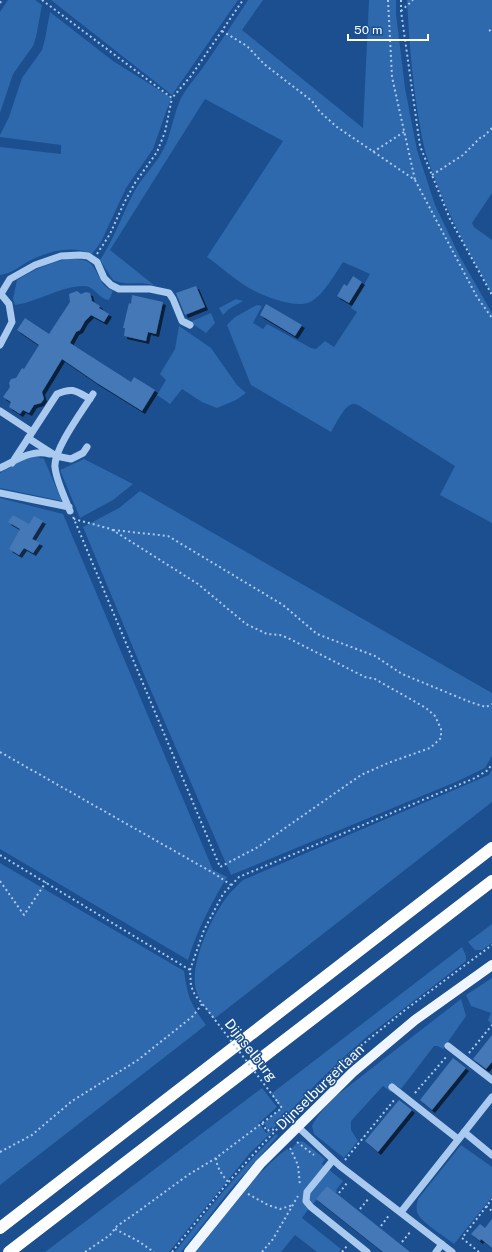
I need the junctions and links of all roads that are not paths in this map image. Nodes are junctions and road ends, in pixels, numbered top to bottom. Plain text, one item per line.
1 (1, 294) edge
2 (190, 325) dead end
3 (0, 345) edge
4 (0, 411) edge
5 (30, 435) junction
6 (87, 447) dead end
7 (56, 456) junction
8 (12, 463) junction
9 (0, 468) edge
10 (0, 493) edge
11 (492, 848) edge
12 (492, 881) edge
13 (492, 965) edge
14 (451, 1047) road end
15 (492, 1080) edge
16 (392, 1087) dead end
17 (492, 1097) edge
18 (298, 1127) junction
19 (464, 1132) junction
20 (458, 1139) junction
21 (492, 1155) edge
22 (333, 1160) junction
23 (401, 1212) junction
24 (0, 1228) edge
25 (442, 1244) junction
26 (9, 1252) edge
27 (189, 1252) edge
28 (367, 1252) edge
29 (436, 1252) edge
30 (452, 1252) edge

1 - 2 street
1 - 3 street
4 - 5 street
5 - 7 street
5 - 7 street
5 - 8 street
6 - 7 street
7 - 8 street
7 - 10 street
8 - 9 street
11 - 24 highway
12 - 26 highway
13 - 18 main road, Dijnselburgerlaan
14 - 15 street
16 - 20 street
17 - 19 street
18 - 22 street
18 - 27 main road, Dijnselburgerlaan
19 - 20 street
19 - 21 street
20 - 23 street
22 - 23 street
22 - 28 street
23 - 25 street
25 - 29 street
25 - 30 street

